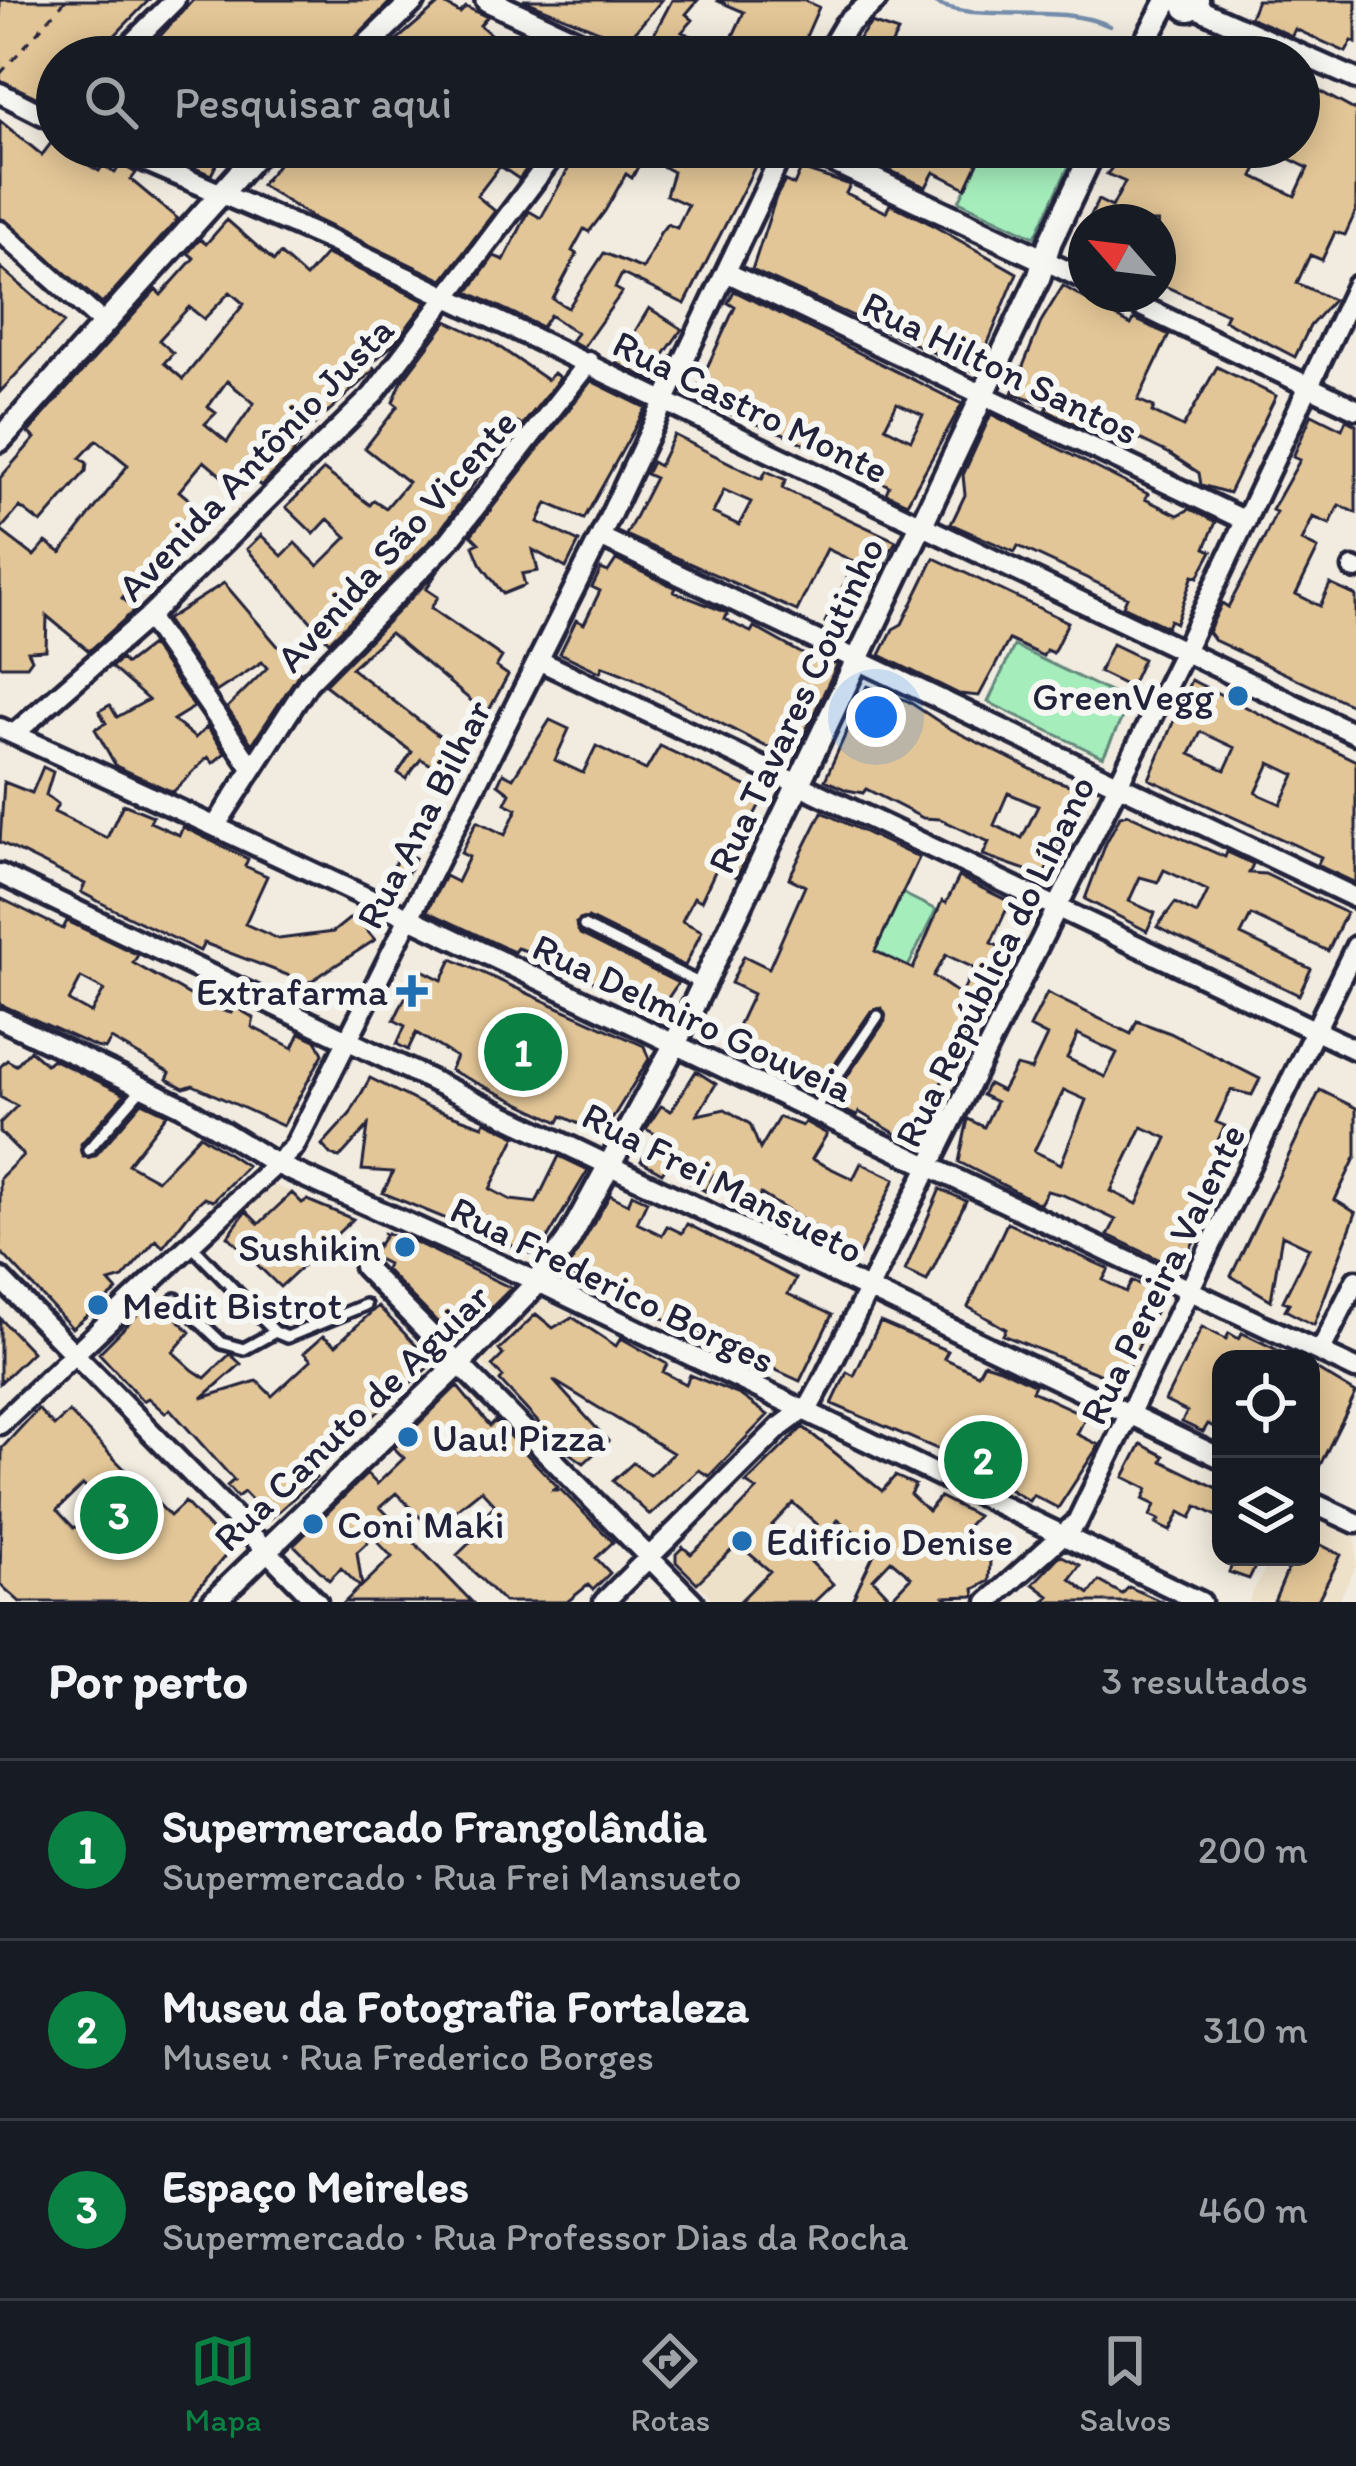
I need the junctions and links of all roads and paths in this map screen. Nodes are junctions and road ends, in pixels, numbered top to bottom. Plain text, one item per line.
1 (66, 0) edge
2 (175, 0) edge
3 (414, 0) edge
4 (487, 0) edge
5 (875, 0) edge
6 (1173, 4) edge
7 (139, 36) edge
8 (377, 36) edge
9 (565, 36) edge
10 (839, 36) edge
11 (1151, 36) edge
12 (1251, 36) edge
13 (1320, 64) edge
14 (0, 74) edge
15 (1356, 79) edge
16 (0, 93) edge
17 (36, 111) edge
18 (158, 168) edge
19 (243, 168) edge
20 (545, 168) edge
21 (776, 168) edge
22 (849, 168) edge
23 (1086, 168) edge
24 (218, 195) junction
25 (0, 231) edge
26 (1044, 260) junction
27 (1068, 271) edge
28 (728, 274) junction
29 (1356, 286) edge
30 (449, 301) junction
31 (1154, 312) edge
32 (105, 325) junction
33 (589, 362) junction
34 (1309, 386) junction
35 (983, 394) junction
36 (663, 404) junction
37 (1356, 409) edge
38 (0, 440) edge
39 (1246, 520) junction
40 (920, 526) junction
41 (600, 537) junction
42 (148, 617) junction
43 (1184, 651) junction
44 (538, 660) junction
45 (856, 661) junction
46 (7, 731) edge
47 (1356, 734) edge
48 (252, 768) junction
49 (1116, 783) junction
50 (798, 784) junction
51 (216, 825) junction
52 (0, 874) edge
53 (1356, 898) edge
54 (1058, 911) junction
55 (407, 916) junction
56 (584, 926) dead end
57 (1356, 946) edge
58 (703, 985) junction
59 (878, 1016) dead end
60 (9, 1023) edge
61 (1316, 1030) junction
62 (346, 1037) junction
63 (0, 1045) edge
64 (673, 1048) junction
65 (1356, 1050) edge
66 (143, 1088) junction
67 (814, 1110) junction
68 (88, 1150) dead end
69 (612, 1162) junction
70 (276, 1164) junction
71 (932, 1166) junction
72 (388, 1225) dead end
73 (189, 1243) junction
74 (364, 1267) joint
75 (0, 1278) edge
76 (1356, 1280) edge
77 (538, 1282) junction
78 (868, 1292) junction
79 (1192, 1292) junction
80 (176, 1299) dead end
81 (365, 1305) dead end
82 (275, 1332) junction
83 (1316, 1350) edge
84 (1320, 1352) joint
85 (73, 1353) junction
86 (461, 1362) junction
87 (1356, 1369) edge
88 (802, 1412) junction
89 (1132, 1415) junction
90 (0, 1424) edge
91 (1212, 1454) edge
92 (1320, 1506) edge
93 (1356, 1523) edge
94 (1061, 1535) junction
95 (266, 1551) junction
96 (649, 1558) junction
97 (213, 1602) edge
98 (317, 1602) edge
99 (604, 1602) edge
100 (693, 1602) edge
101 (988, 1602) edge
102 (1201, 1602) edge

1 - 14 path
2 - 7 street
3 - 8 street
4 - 9 street
5 - 10 street
6 - 11 street
6 - 12 street
13 - 15 street
16 - 17 street
18 - 24 street, Rua Castro Monte
19 - 24 street
20 - 30 street, Avenida Antônio Justa
21 - 28 street, Rua Ana Bilhar
22 - 26 street
23 - 26 street, Rua Tavares Coutinho
24 - 30 street, Rua Castro Monte
24 - 32 street
25 - 32 street
26 - 27 street
26 - 35 street, Rua Tavares Coutinho
28 - 35 street, Rua Hilton Santos
28 - 36 street, Rua Ana Bilhar
29 - 34 street, Rua República do Líbano
30 - 33 street, Rua Castro Monte
30 - 42 street, Avenida Antônio Justa
31 - 34 street
32 - 38 street
33 - 36 street, Rua Castro Monte
33 - 48 street, Avenida São Vicente
34 - 37 street
34 - 39 street, Rua República do Líbano
35 - 39 street, Rua Hilton Santos
35 - 40 street, Rua Tavares Coutinho
36 - 40 street, Rua Castro Monte
36 - 41 street, Rua Ana Bilhar
39 - 43 street, Rua República do Líbano
40 - 43 street, Rua Castro Monte
40 - 45 street, Rua Tavares Coutinho
41 - 44 street, Rua Ana Bilhar
41 - 45 street
42 - 46 street, Avenida Antônio Justa
42 - 48 street
43 - 47 street, Rua Castro Monte
43 - 49 street, Rua República do Líbano
44 - 50 street
44 - 55 street, Rua Ana Bilhar
45 - 49 street
45 - 50 street, Rua Tavares Coutinho
46 - 51 street, Rua Delmiro Gouveia
48 - 51 street, Avenida São Vicente
49 - 53 street
49 - 54 street, Rua República do Líbano
50 - 54 street
50 - 58 street, Rua Tavares Coutinho
51 - 55 street, Rua Delmiro Gouveia
52 - 62 street, Rua Frei Mansueto
54 - 61 street
54 - 71 street, Rua República do Líbano
55 - 62 street, Rua Ana Bilhar
55 - 64 street, Rua Delmiro Gouveia
56 - 58 lane
57 - 61 street, Rua Pereira Valente
58 - 64 street, Rua Tavares Coutinho
59 - 67 lane
60 - 63 street
60 - 66 street, Rua Frederico Borges
61 - 65 street
61 - 79 street, Rua Pereira Valente
62 - 69 street, Rua Frei Mansueto
62 - 70 street, Rua Ana Bilhar
64 - 67 street, Rua Delmiro Gouveia
64 - 69 street, Rua Tavares Coutinho
66 - 68 lane
66 - 70 street, Rua Frederico Borges
67 - 71 street, Rua Delmiro Gouveia
69 - 77 street, Rua Tavares Coutinho
69 - 78 street, Rua Frei Mansueto
70 - 73 street, Rua Ana Bilhar
70 - 77 street, Rua Frederico Borges
71 - 78 street, Rua República do Líbano
71 - 79 street, Rua Delmiro Gouveia
72 - 74 path
73 - 82 lane
73 - 85 street, Rua Ana Bilhar
74 - 86 street
75 - 85 street
76 - 84 street
77 - 86 street, Rua Canuto de Aguiar
77 - 88 street, Rua Frederico Borges
78 - 88 street, Rua República do Líbano
78 - 89 street, Rua Frei Mansueto
79 - 83 street, Rua Delmiro Gouveia
79 - 89 street, Rua Pereira Valente
80 - 82 lane
81 - 82 lane
84 - 87 street, Rua Delmiro Gouveia
85 - 90 street, Rua Ana Bilhar
85 - 95 street
86 - 95 street, Rua Canuto de Aguiar
86 - 96 street
88 - 94 street, Rua Frederico Borges
88 - 96 street, Rua República do Líbano
89 - 91 street, Rua Frei Mansueto
89 - 94 street, Rua Pereira Valente
92 - 93 street
94 - 101 street, Rua Pereira Valente
94 - 102 street, Rua Frederico Borges
95 - 97 street, Rua Canuto de Aguiar
95 - 98 street
96 - 99 street, Rua República do Líbano
96 - 100 street

